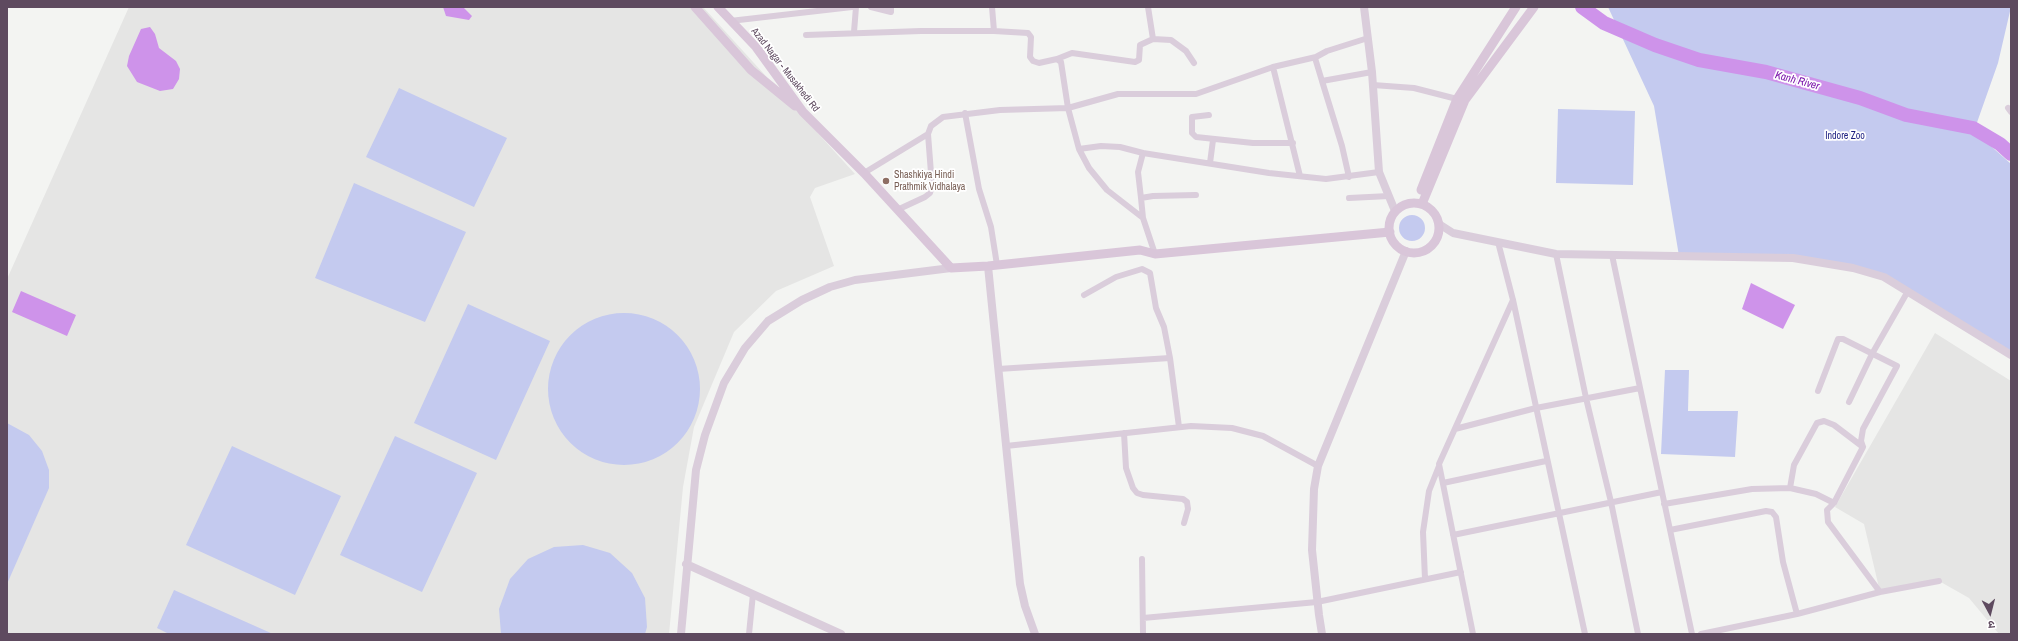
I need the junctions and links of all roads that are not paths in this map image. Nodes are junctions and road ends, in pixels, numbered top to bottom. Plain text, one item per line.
1 (695, 7) edge
2 (718, 7) edge
3 (852, 7) edge
4 (856, 7) edge
5 (871, 7) edge
6 (891, 7) edge
7 (992, 7) edge
8 (1148, 7) edge
9 (1364, 7) edge
10 (1516, 7) edge
11 (1534, 7) edge
12 (730, 21) junction
13 (994, 31) junction
14 (854, 32) junction
15 (806, 35) dead end
16 (1153, 38) junction
17 (1368, 38) junction
18 (1315, 58) junction
19 (1057, 59) junction
20 (1194, 63) dead end
21 (1273, 67) junction
22 (1372, 72) junction
23 (1322, 81) junction
24 (1373, 85) junction
25 (1456, 99) junction
26 (1068, 108) junction
27 (803, 112) junction
28 (965, 113) junction
29 (1209, 115) dead end
30 (928, 134) junction
31 (1213, 140) junction
32 (1293, 143) junction
33 (1079, 149) junction
34 (1143, 153) junction
35 (1210, 163) junction
36 (1379, 172) junction
37 (864, 173) junction
38 (1300, 176) junction
39 (1349, 177) junction
40 (1196, 195) dead end
41 (1389, 196) junction
42 (1141, 198) junction
43 (1349, 198) dead end
44 (1419, 203) junction
45 (897, 210) junction
46 (1396, 211) junction
47 (1143, 218) junction
48 (1439, 224) junction
49 (1390, 232) junction
50 (1498, 242) junction
51 (1406, 251) junction
52 (1156, 254) junction
53 (1556, 254) junction
54 (1612, 255) junction
55 (993, 266) junction
56 (951, 268) junction
57 (1908, 291) junction
58 (1084, 295) dead end
59 (1513, 300) junction
60 (1872, 354) junction
61 (2011, 354) edge
62 (1170, 358) junction
63 (998, 369) junction
64 (1640, 388) junction
65 (1818, 391) dead end
66 (1586, 398) junction
67 (1849, 402) dead end
68 (1536, 408) junction
69 (1179, 428) junction
70 (1455, 429) junction
71 (1124, 433) junction
72 (1006, 446) junction
73 (1863, 447) junction
74 (1546, 461) junction
75 (1439, 464) junction
76 (1318, 466) junction
77 (1443, 483) junction
78 (1790, 488) junction
79 (1662, 492) junction
80 (1611, 502) junction
81 (1834, 502) junction
82 (1664, 504) junction
83 (1559, 513) junction
84 (1184, 523) dead end
85 (1670, 530) junction
86 (1453, 535) junction
87 (1142, 559) dead end
88 (686, 564) junction
89 (1461, 572) junction
90 (1425, 579) junction
91 (1939, 581) dead end
92 (1880, 592) junction
93 (753, 594) junction
94 (1317, 602) junction
95 (1796, 614) junction
96 (1143, 618) junction
97 (681, 634) edge
98 (750, 634) edge
99 (841, 634) edge
100 (1035, 634) edge
101 (1143, 634) edge
102 (1322, 634) edge
103 (1473, 634) edge
104 (1585, 634) edge
105 (1638, 634) edge
106 (1692, 634) edge
107 (1701, 634) edge

1 - 27 main road
2 - 12 main road, Azad Nagar - Musakhedi Rd
3 - 12 street
4 - 14 street
5 - 6 street
7 - 13 street
8 - 16 street
9 - 17 street
10 - 25 main road
11 - 44 main road
12 - 27 main road, Azad Nagar - Musakhedi Rd
13 - 14 street
13 - 19 street
14 - 15 street
16 - 19 street
16 - 20 street
17 - 18 street
17 - 22 street
18 - 21 street
18 - 23 street
19 - 26 street
21 - 26 street
21 - 32 street
22 - 23 street
22 - 24 street
23 - 39 street
24 - 25 street
24 - 36 street
25 - 44 main road
26 - 28 street
26 - 33 street
27 - 37 main road, Azad Nagar - Musakhedi Rd
28 - 30 street
28 - 55 street
29 - 31 street
30 - 37 street
30 - 45 street
31 - 32 street
31 - 35 street
32 - 38 street
33 - 34 street
33 - 47 street
34 - 35 street
34 - 42 street
35 - 38 street
36 - 39 street
36 - 41 street
37 - 45 main road, Azad Nagar - Musakhedi Rd
38 - 39 street
40 - 42 street
41 - 43 street
41 - 46 street
42 - 47 street
44 - 46 main road
44 - 48 main road
45 - 56 main road, Azad Nagar - Musakhedi Rd
46 - 49 main road
47 - 52 street
48 - 50 street
48 - 51 main road
49 - 51 main road
49 - 52 main road
50 - 53 street
50 - 59 street
51 - 76 street
52 - 55 main road
53 - 54 street
53 - 66 street
54 - 57 street
54 - 64 street
55 - 56 main road
55 - 63 street
56 - 88 street
57 - 60 street
57 - 61 street
58 - 62 street
59 - 68 street
59 - 70 street
60 - 65 street
60 - 67 street
60 - 73 street
62 - 63 street
62 - 69 street
63 - 72 street
64 - 66 street
64 - 79 street
66 - 68 street
66 - 80 street
68 - 70 street
68 - 74 street
69 - 71 street
69 - 76 street
70 - 75 street
71 - 72 street
71 - 84 street
72 - 100 street
73 - 78 street
73 - 81 street
74 - 77 street
74 - 83 street
75 - 77 street
75 - 90 street
76 - 94 street
77 - 86 street
78 - 81 street
78 - 82 street
79 - 80 street
79 - 82 street
80 - 83 street
80 - 105 street
81 - 92 street
82 - 85 street
83 - 86 street
83 - 104 street
85 - 95 street
85 - 106 street
86 - 89 street
87 - 96 street
88 - 93 street
88 - 97 street
89 - 90 street
89 - 103 street
90 - 94 street
91 - 92 street
92 - 95 street
93 - 98 street
93 - 99 street
94 - 96 street
94 - 102 street
95 - 107 street
96 - 101 street

